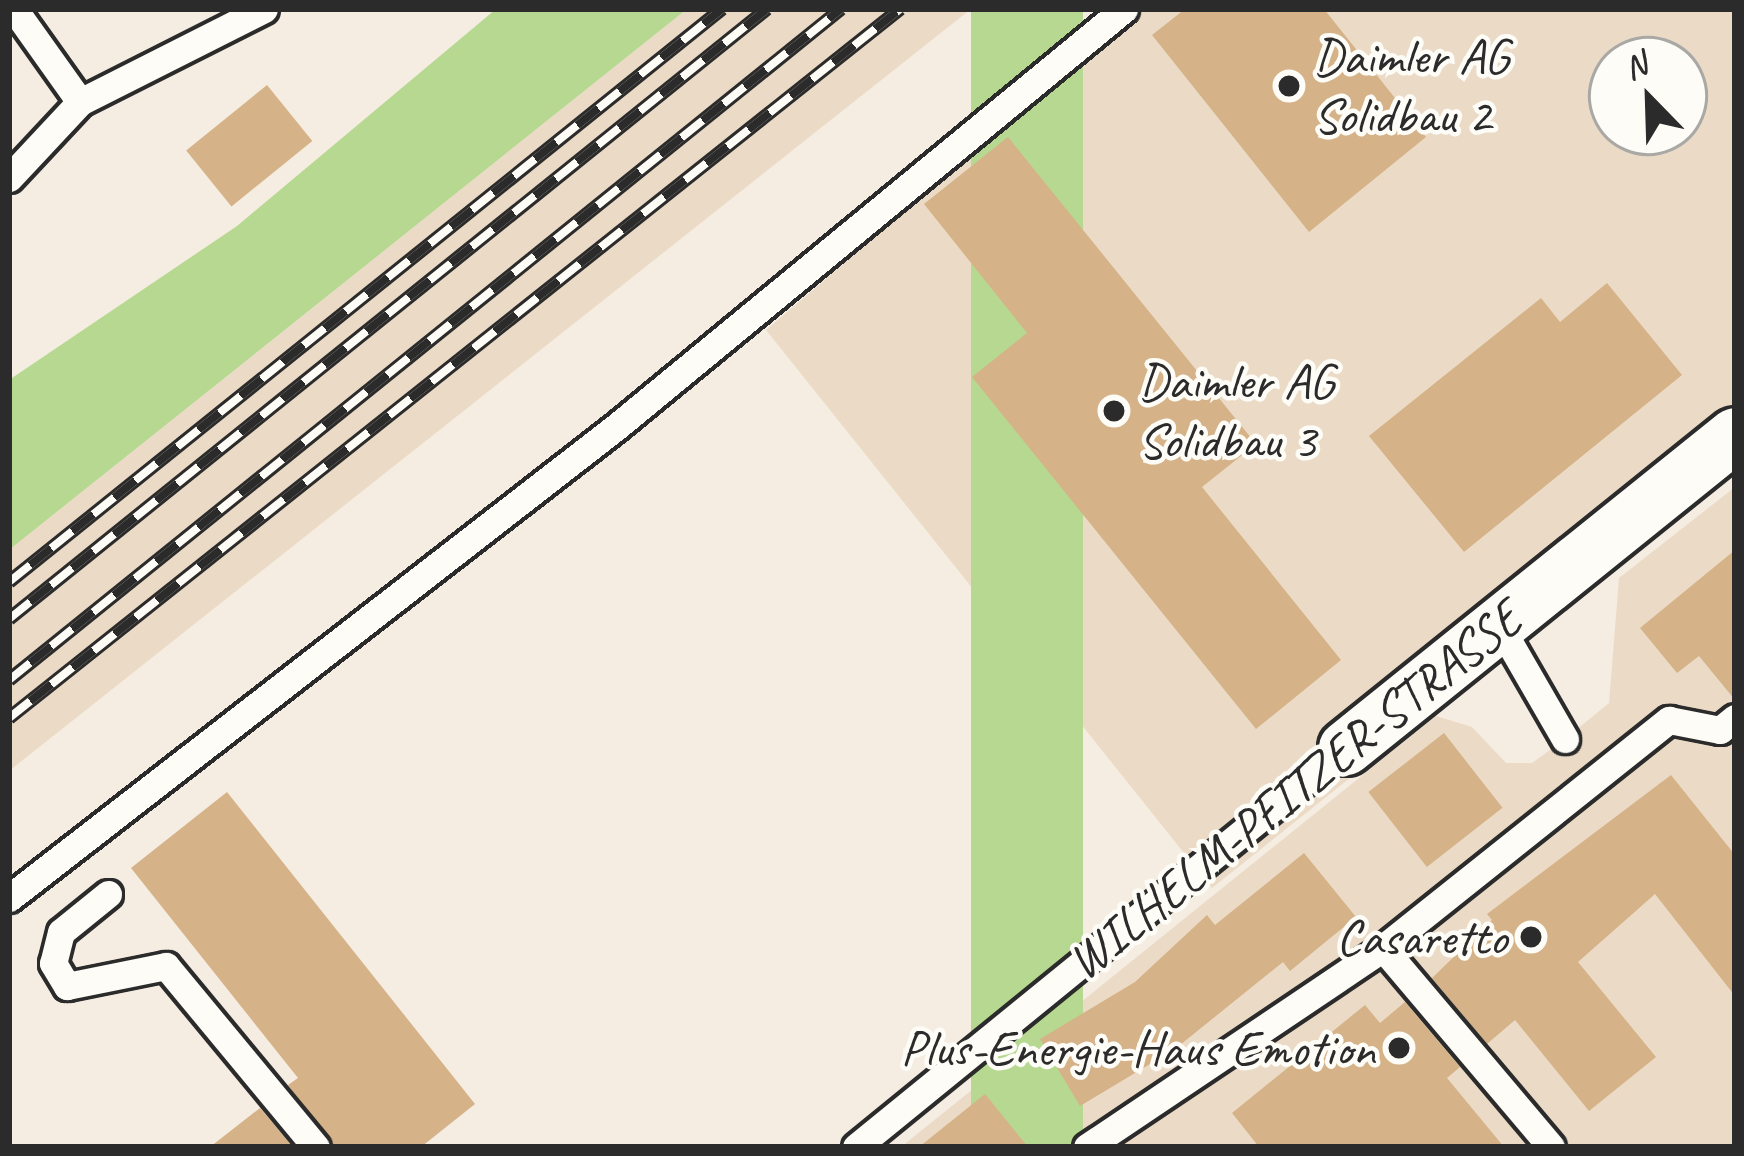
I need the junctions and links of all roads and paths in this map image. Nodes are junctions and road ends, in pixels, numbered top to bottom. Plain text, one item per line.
1 (14, 9) edge
2 (264, 9) edge
3 (1124, 9) edge
4 (80, 102) junction
5 (9, 178) edge
6 (1735, 435) edge
7 (1498, 622) junction
8 (1730, 732) edge
9 (1565, 739) dead end
10 (1346, 748) joint
11 (108, 894) dead end
12 (9, 898) edge
13 (1383, 947) junction
14 (1096, 1144) edge
15 (316, 1147) edge
16 (856, 1147) edge
17 (1551, 1147) edge

1 - 4 lane
2 - 4 lane
3 - 12 lane
4 - 5 lane
6 - 7 street, WILHELM-PFITZER-STRASSE
7 - 9 lane
7 - 10 street, WILHELM-PFITZER-STRASSE
8 - 13 lane
10 - 16 lane, WILHELM-PFITZER-STRASSE
11 - 15 lane
13 - 14 lane
13 - 17 lane

